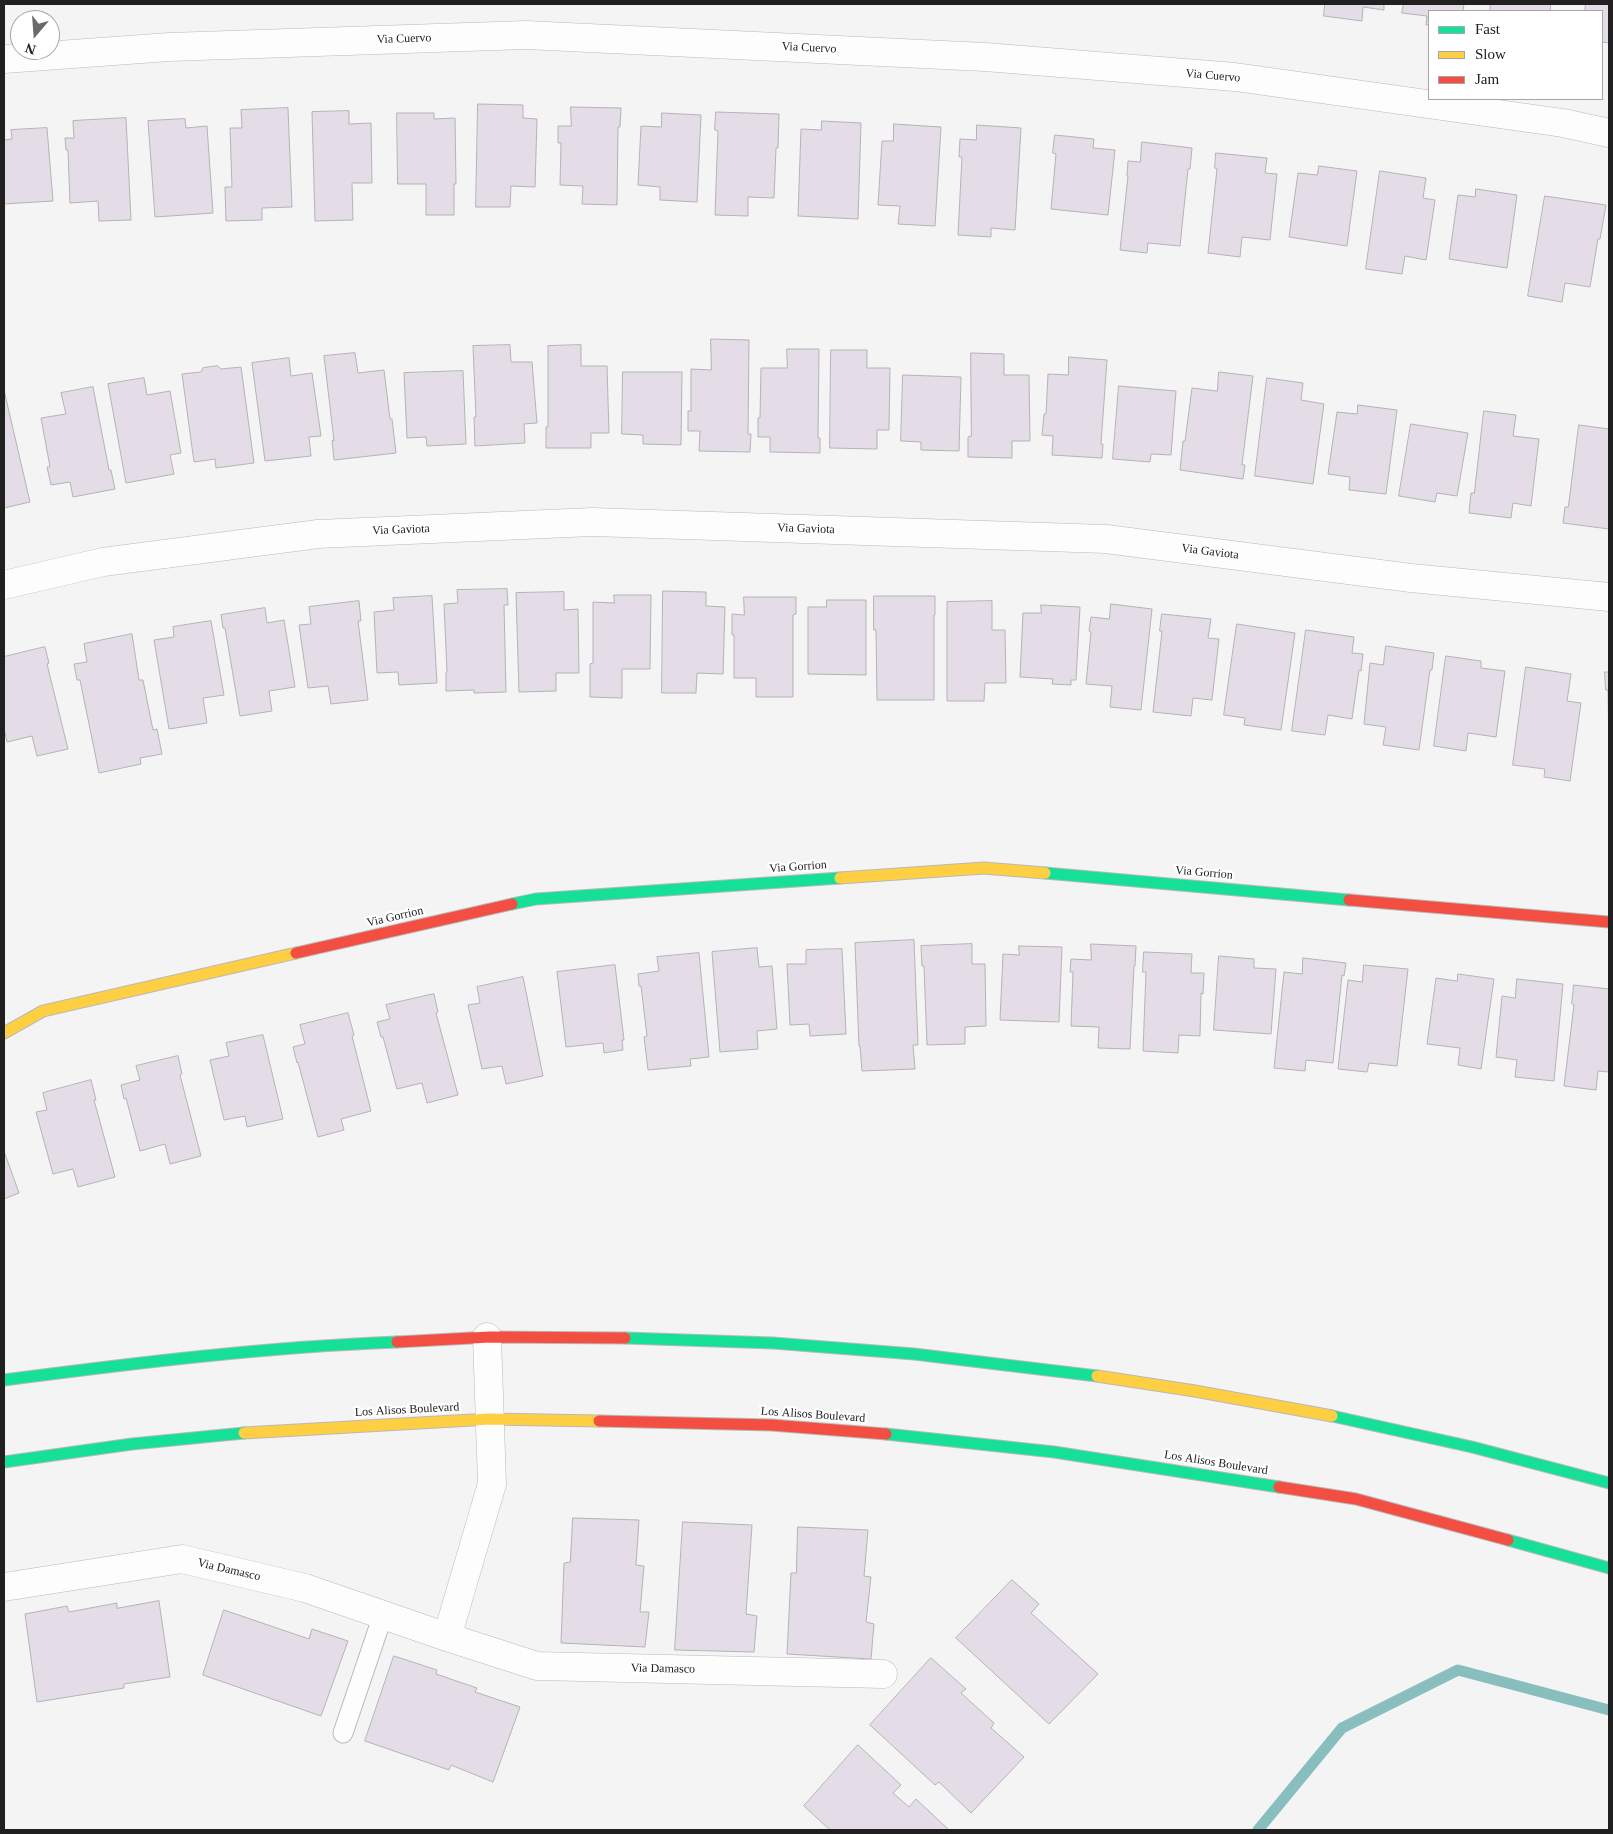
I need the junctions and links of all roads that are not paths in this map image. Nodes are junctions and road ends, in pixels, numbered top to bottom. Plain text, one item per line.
1 (4, 59) edge
2 (1609, 133) edge
3 (4, 585) edge
4 (1609, 597) edge
5 (1609, 922) edge
6 (4, 1033) edge
7 (487, 1337) junction
8 (4, 1380) edge
9 (490, 1419) junction
10 (4, 1462) edge
11 (1609, 1483) edge
12 (1609, 1568) edge
13 (4, 1587) edge
14 (383, 1614) junction
15 (447, 1637) junction
16 (883, 1674) dead end
17 (343, 1733) dead end

1 - 2 street, Via Cuervo
3 - 4 street, Via Gaviota
5 - 6 main road, Via Gorrion
7 - 8 main road
7 - 9 street
7 - 11 main road
9 - 10 main road, Los Alisos Boulevard
9 - 12 main road, Los Alisos Boulevard
9 - 15 street
13 - 14 street, Via Damasco
14 - 15 street, Via Damasco
14 - 17 lane
15 - 16 street, Via Damasco

